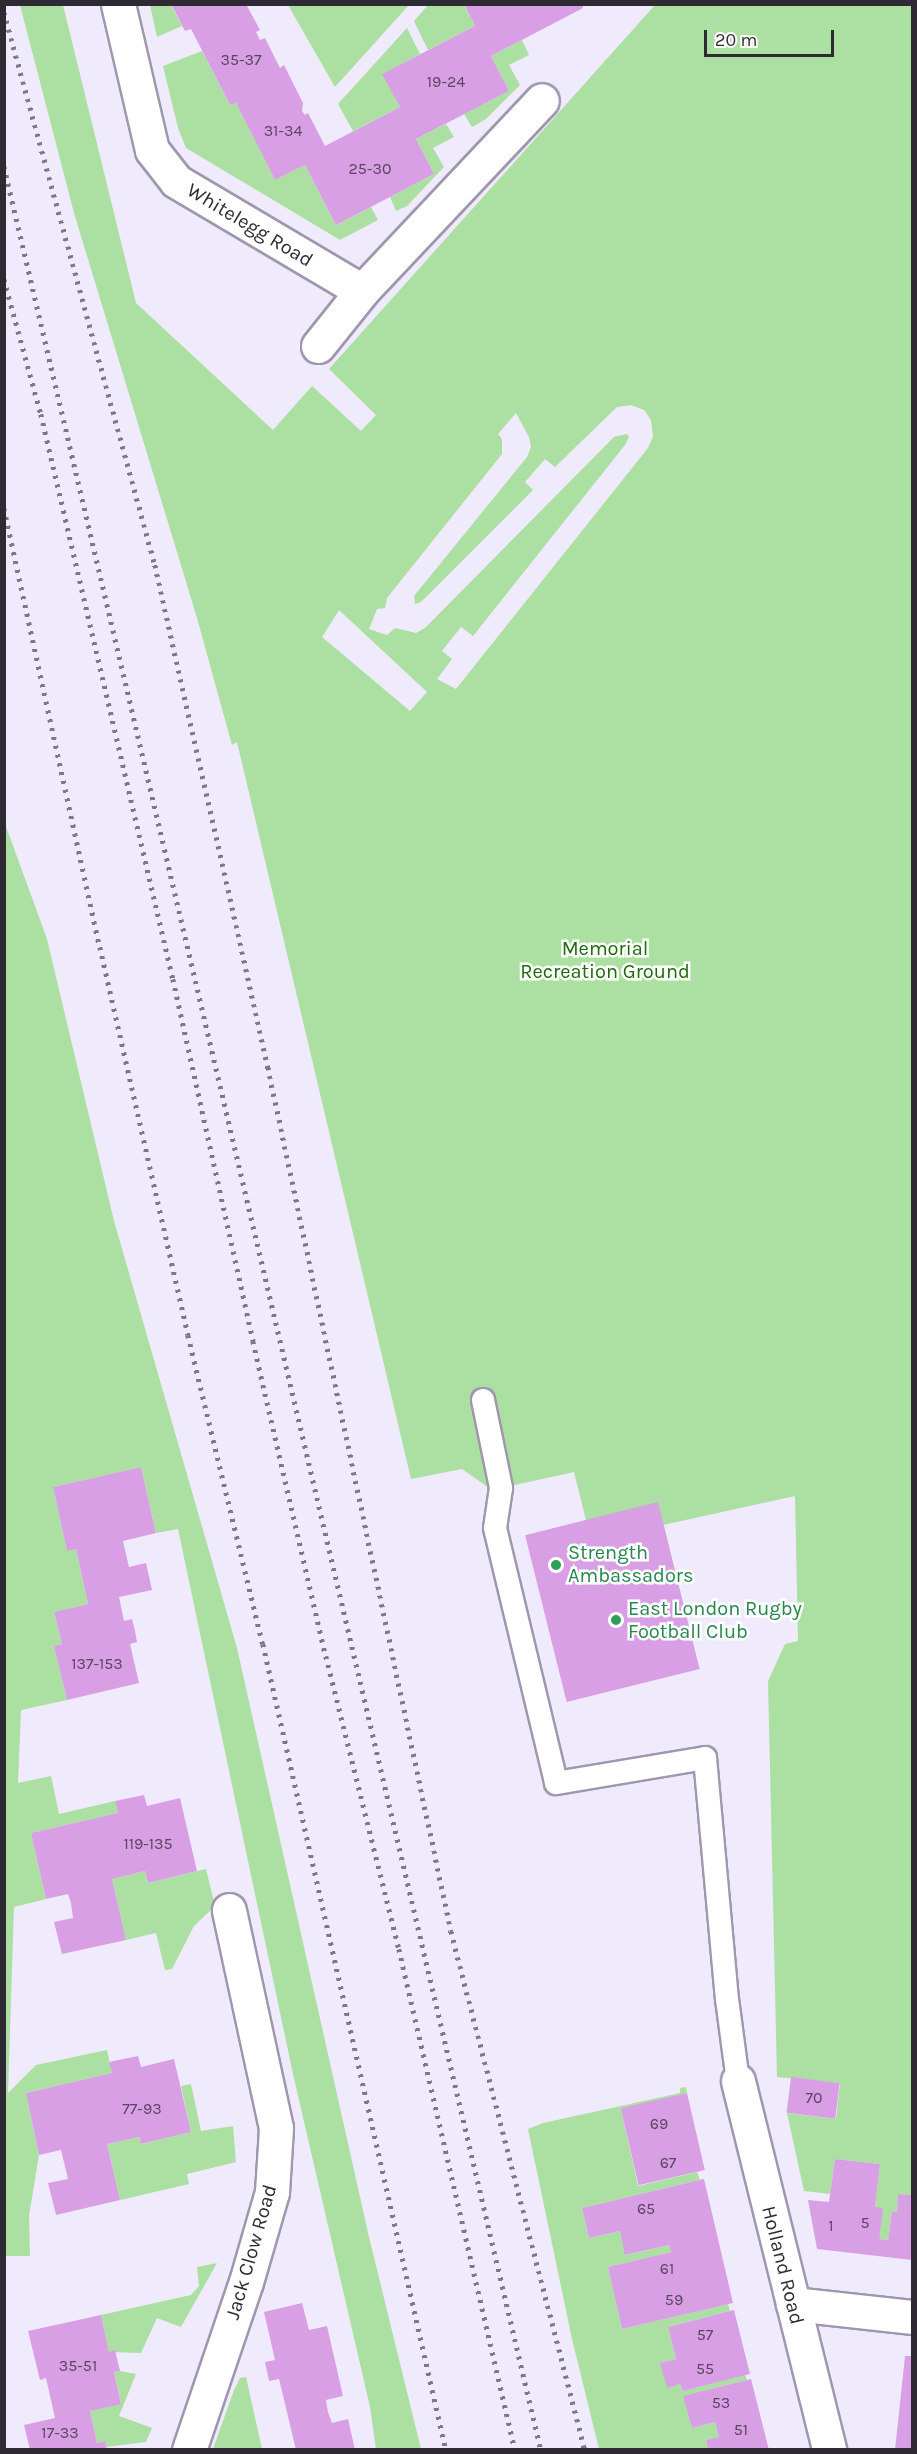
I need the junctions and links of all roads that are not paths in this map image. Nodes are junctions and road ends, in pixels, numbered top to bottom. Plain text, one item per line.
1 (118, 4) edge
2 (542, 100) dead end
3 (362, 291) junction
4 (318, 346) dead end
5 (483, 1400) dead end
6 (229, 1910) dead end
7 (738, 2081) joint
8 (793, 2304) junction
9 (912, 2317) edge
10 (189, 2450) edge
11 (829, 2450) edge

1 - 3 street, Whitelegg Road
2 - 3 street
3 - 4 street
5 - 7 lane
6 - 10 street, Jack Clow Road
7 - 8 street, Holland Road
8 - 9 street
8 - 11 street, Holland Road

